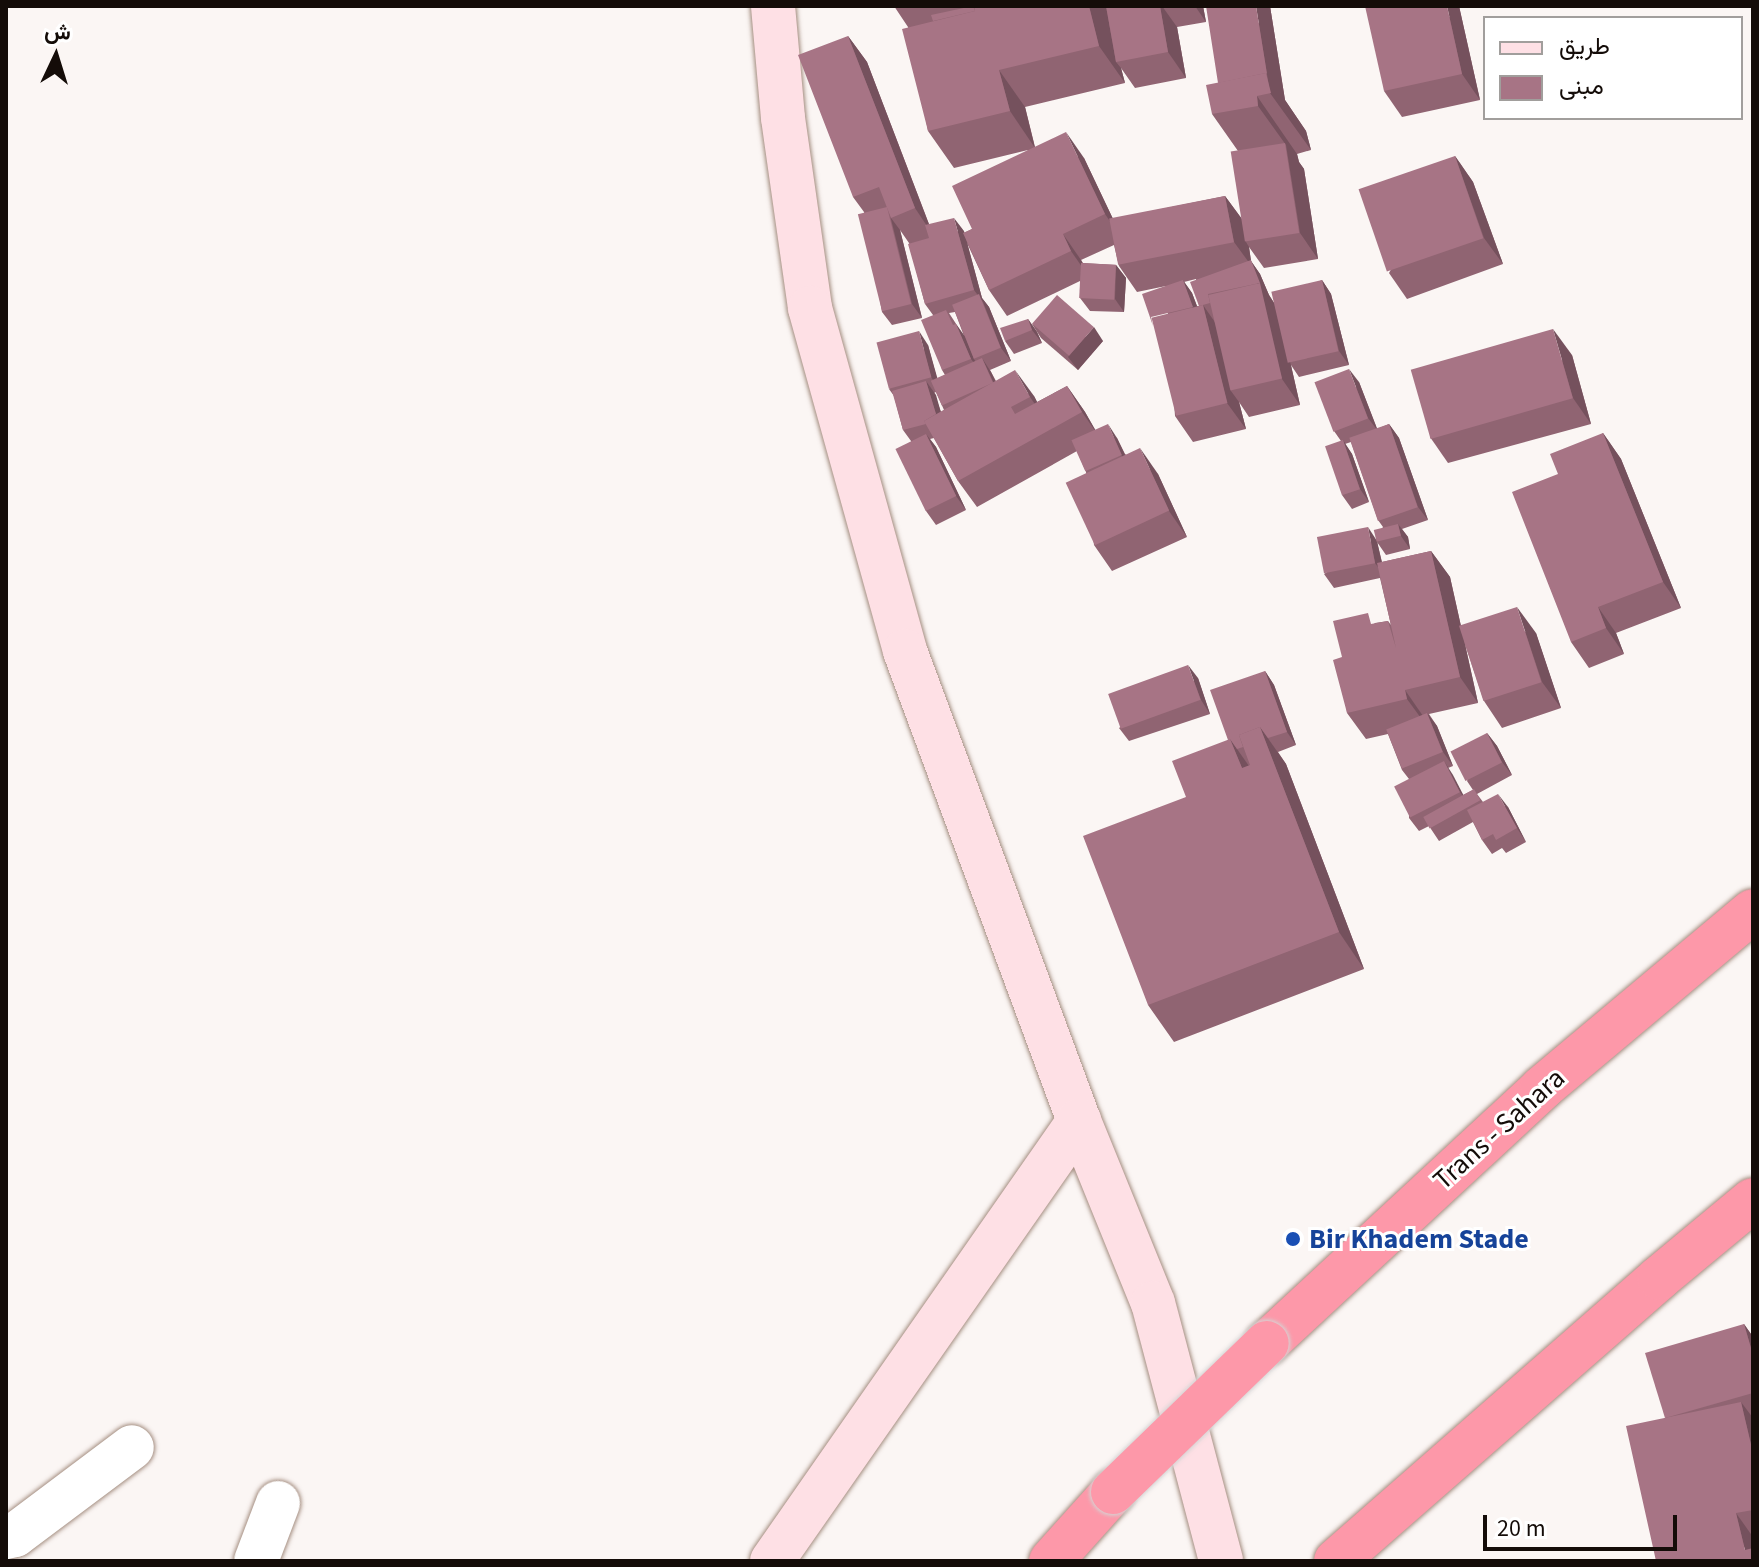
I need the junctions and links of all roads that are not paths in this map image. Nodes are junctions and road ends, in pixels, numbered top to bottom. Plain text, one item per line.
1 (773, 6) edge
2 (1753, 911) edge
3 (1079, 1121) junction
4 (1753, 1200) edge
5 (132, 1447) dead end
6 (278, 1503) dead end
7 (6, 1537) edge
8 (256, 1561) edge
9 (772, 1561) edge
10 (1051, 1561) edge
11 (1221, 1561) edge
12 (1336, 1561) edge

1 - 3 street
2 - 10 highway, Trans - Sahara, bridge
3 - 9 street
3 - 11 street
4 - 12 highway
5 - 7 street
6 - 8 street

